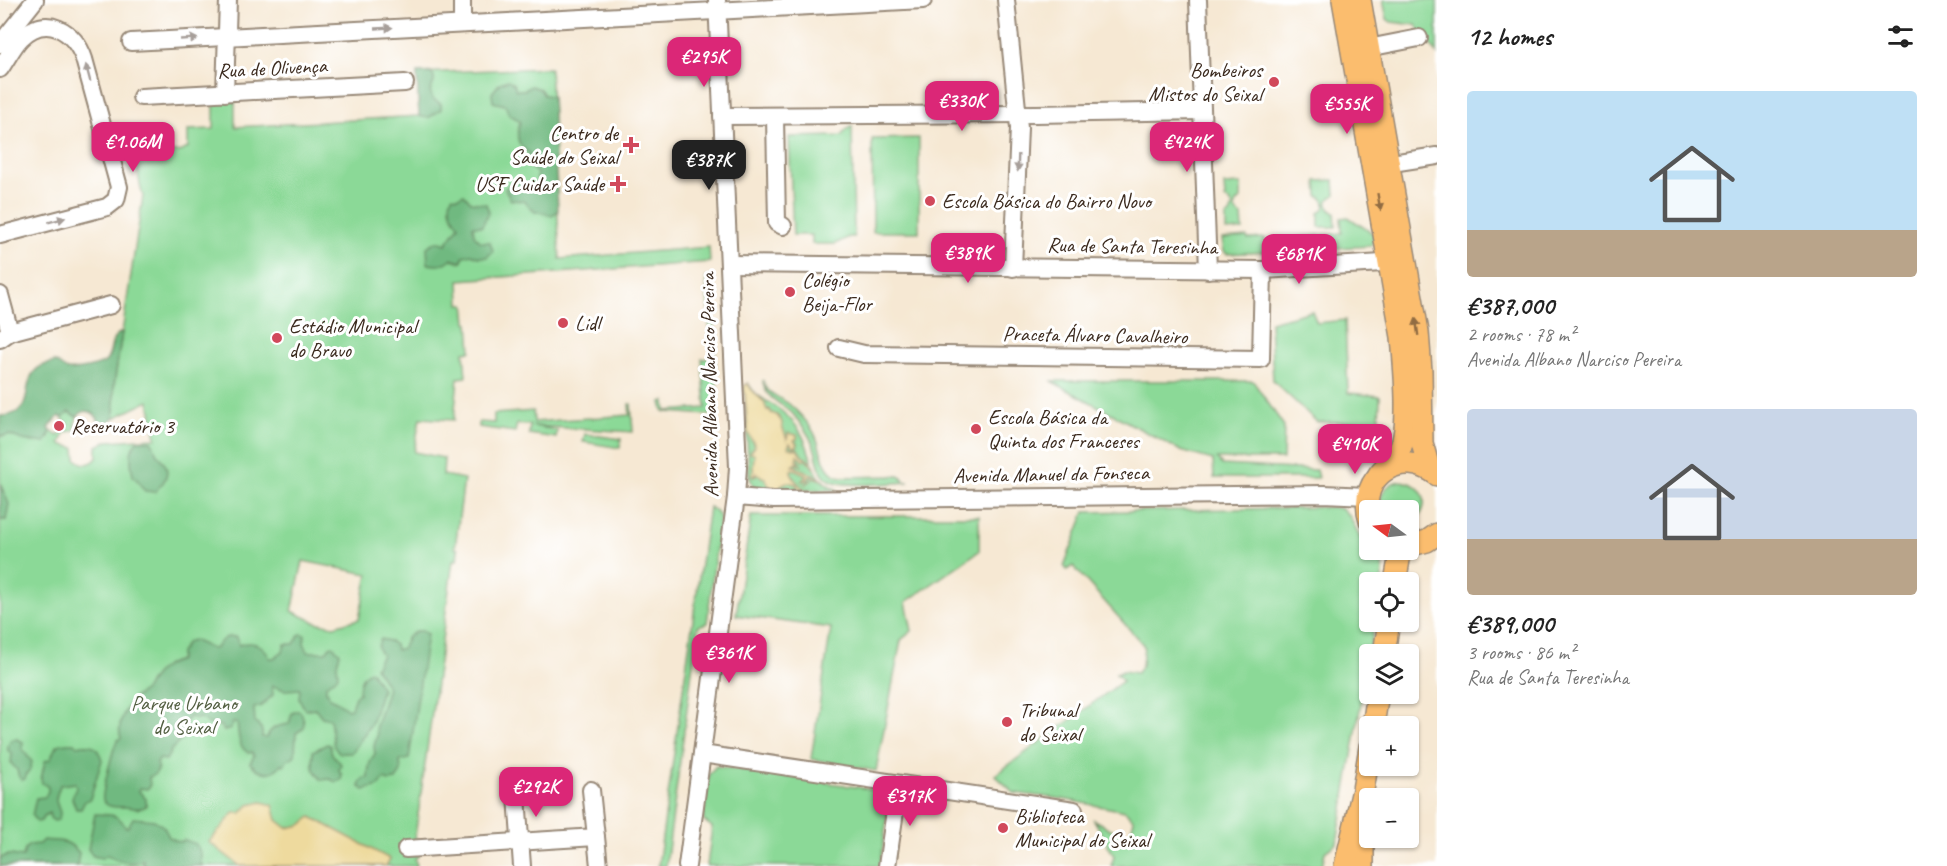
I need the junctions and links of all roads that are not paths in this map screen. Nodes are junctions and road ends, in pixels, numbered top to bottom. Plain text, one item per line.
1 (35, 0) edge
2 (228, 0) edge
3 (462, 0) edge
4 (923, 0) edge
5 (1006, 0) edge
6 (1198, 0) edge
7 (1343, 0) edge
8 (1360, 0) edge
9 (717, 6) edge
10 (462, 24) junction
11 (227, 37) junction
12 (1419, 38) dead end
13 (131, 42) dead end
14 (0, 44) edge
15 (1360, 49) junction
16 (0, 69) edge
17 (405, 83) dead end
18 (225, 93) junction
19 (141, 97) dead end
20 (1202, 111) junction
21 (1018, 115) junction
22 (722, 116) junction
23 (775, 117) junction
24 (1437, 156) edge
25 (1381, 165) junction
26 (783, 226) dead end
27 (0, 235) edge
28 (1398, 262) junction
29 (729, 264) junction
30 (1013, 268) junction
31 (1208, 270) junction
32 (1263, 270) junction
33 (0, 295) edge
34 (111, 305) dead end
35 (5, 336) edge
36 (839, 348) dead end
37 (1433, 472) edge
38 (1379, 474) junction
39 (1367, 496) junction
40 (736, 497) junction
41 (1366, 500) edge
42 (1437, 534) edge
43 (1419, 543) edge
44 (702, 754) junction
45 (899, 784) junction
46 (591, 790) dead end
47 (518, 796) dead end
48 (1359, 806) edge
49 (1074, 810) dead end
50 (1352, 835) junction
51 (596, 837) junction
52 (521, 842) junction
53 (1362, 848) edge
54 (406, 849) dead end
55 (522, 866) edge
56 (598, 866) edge
57 (687, 866) edge
58 (887, 866) edge
59 (1345, 866) edge
60 (1362, 866) edge

1 - 14 street
2 - 11 street
3 - 10 street
4 - 9 street
5 - 21 street
6 - 20 street
7 - 15 main road
8 - 15 main road
9 - 10 street
9 - 22 street, Avenida Albano Narciso Pereira
11 -> 10 street
13 -> 11 street
11 - 18 street
12 - 15 street
15 - 25 main road
27 -> 16 street
17 - 18 street, Rua de Olivença
18 - 19 street, Rua de Olivença
20 - 21 street
20 - 31 street
21 - 23 street
21 -> 30 street
22 - 23 street
22 - 29 street, Avenida Albano Narciso Pereira
23 - 26 street
24 - 25 street
25 - 28 main road
28 - 32 street, Rua de Santa Teresinha
37 -> 28 main road
28 - 38 main road
29 - 30 street, Rua de Santa Teresinha
29 - 40 street, Avenida Albano Narciso Pereira
30 - 31 street, Rua de Santa Teresinha
31 - 32 street, Rua de Santa Teresinha
32 - 36 street, Praceta Álvaro Cavalheiro
33 - 35 street
34 - 35 street
37 - 38 main road
38 - 39 main road
39 - 40 street, Avenida Manuel da Fonseca
39 - 41 main road
40 - 44 street, Avenida Albano Narciso Pereira
42 - 43 main road
44 - 45 street
44 - 57 street, Avenida Albano Narciso Pereira
45 - 49 street
45 - 58 street
46 - 51 street
47 - 52 street
48 - 50 main road
50 - 59 main road
50 - 60 main road
51 - 52 street
51 - 56 street
52 - 54 street
52 - 55 street
53 - 60 main road

